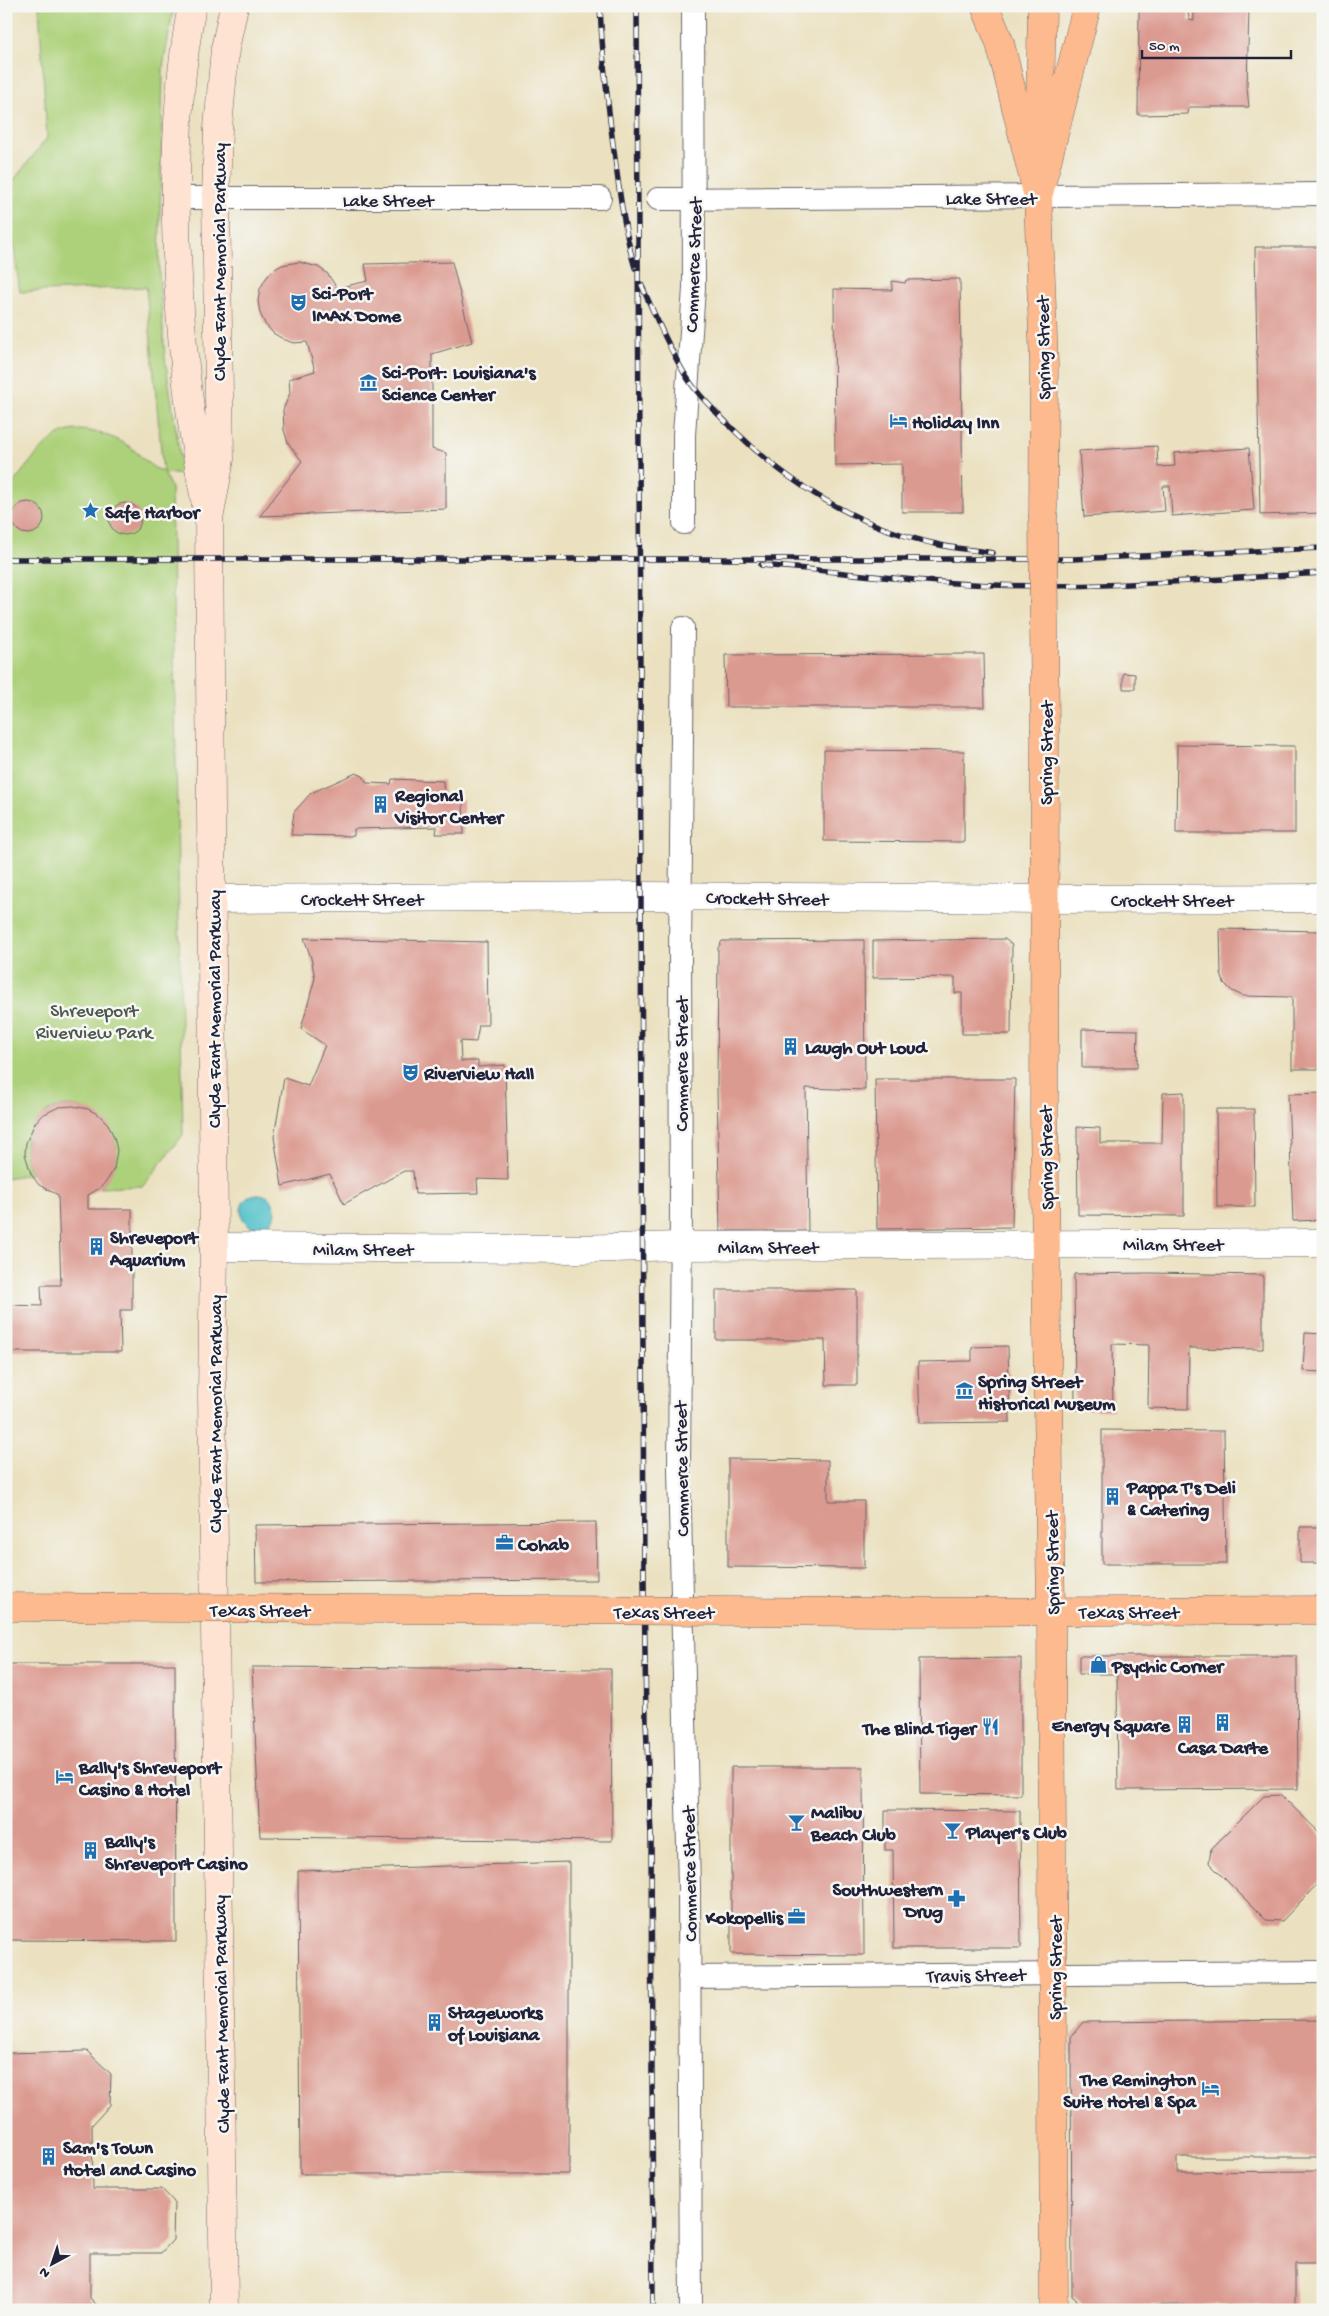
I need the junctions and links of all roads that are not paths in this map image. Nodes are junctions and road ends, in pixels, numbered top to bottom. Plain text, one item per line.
1 (192, 6) edge
2 (234, 6) edge
3 (693, 6) edge
4 (986, 6) edge
5 (1042, 6) edge
6 (1087, 6) edge
7 (1323, 194) edge
8 (1038, 196) junction
9 (176, 198) junction
10 (600, 198) dead end
11 (695, 198) junction
12 (216, 199) junction
13 (658, 199) dead end
14 (209, 519) junction
15 (684, 523) dead end
16 (683, 628) dead end
17 (682, 896) junction
18 (1323, 898) edge
19 (212, 899) junction
20 (1045, 899) junction
21 (1323, 1243) edge
22 (1047, 1244) junction
23 (680, 1246) junction
24 (214, 1247) junction
25 (6, 1607) edge
26 (1323, 1610) edge
27 (1052, 1611) junction
28 (1323, 1972) edge
29 (1054, 1973) junction
30 (689, 1977) junction
31 (224, 2310) edge
32 (691, 2310) edge
33 (1054, 2310) edge

1 - 9 main road, Clyde Fant Memorial Parkway
2 - 12 main road, Clyde Fant Memorial Parkway
3 - 11 street, Commerce Street
4 - 8 main road
5 - 8 main road, Spring Street
6 - 8 main road
7 - 8 street, Lake Street
8 - 11 street, Lake Street
8 - 20 main road, Spring Street, bridge
9 - 12 street, Lake Street
9 - 14 main road, Clyde Fant Memorial Parkway
10 - 12 street, Lake Street
11 - 13 street, Lake Street
11 - 15 street, Commerce Street
12 - 14 main road, Clyde Fant Memorial Parkway
14 - 19 main road, Clyde Fant Memorial Parkway
16 - 17 street, Commerce Street
17 - 19 street, Crockett Street
17 - 20 street, Crockett Street
17 - 23 street, Commerce Street
18 - 20 street, Crockett Street
19 - 24 main road, Clyde Fant Memorial Parkway
20 - 22 main road, Spring Street
21 - 22 street, Milam Street
22 - 23 street, Milam Street
22 - 27 main road, Spring Street
23 - 24 street, Milam Street
23 - 30 street, Commerce Street
24 - 31 main road, Clyde Fant Memorial Parkway
25 - 27 main road, Texas Street, bridge
26 - 27 main road, Texas Street
27 - 29 main road, Spring Street
28 - 29 street, Travis Street
29 - 30 street, Travis Street
29 - 33 main road, Spring Street
30 - 32 street, Commerce Street

